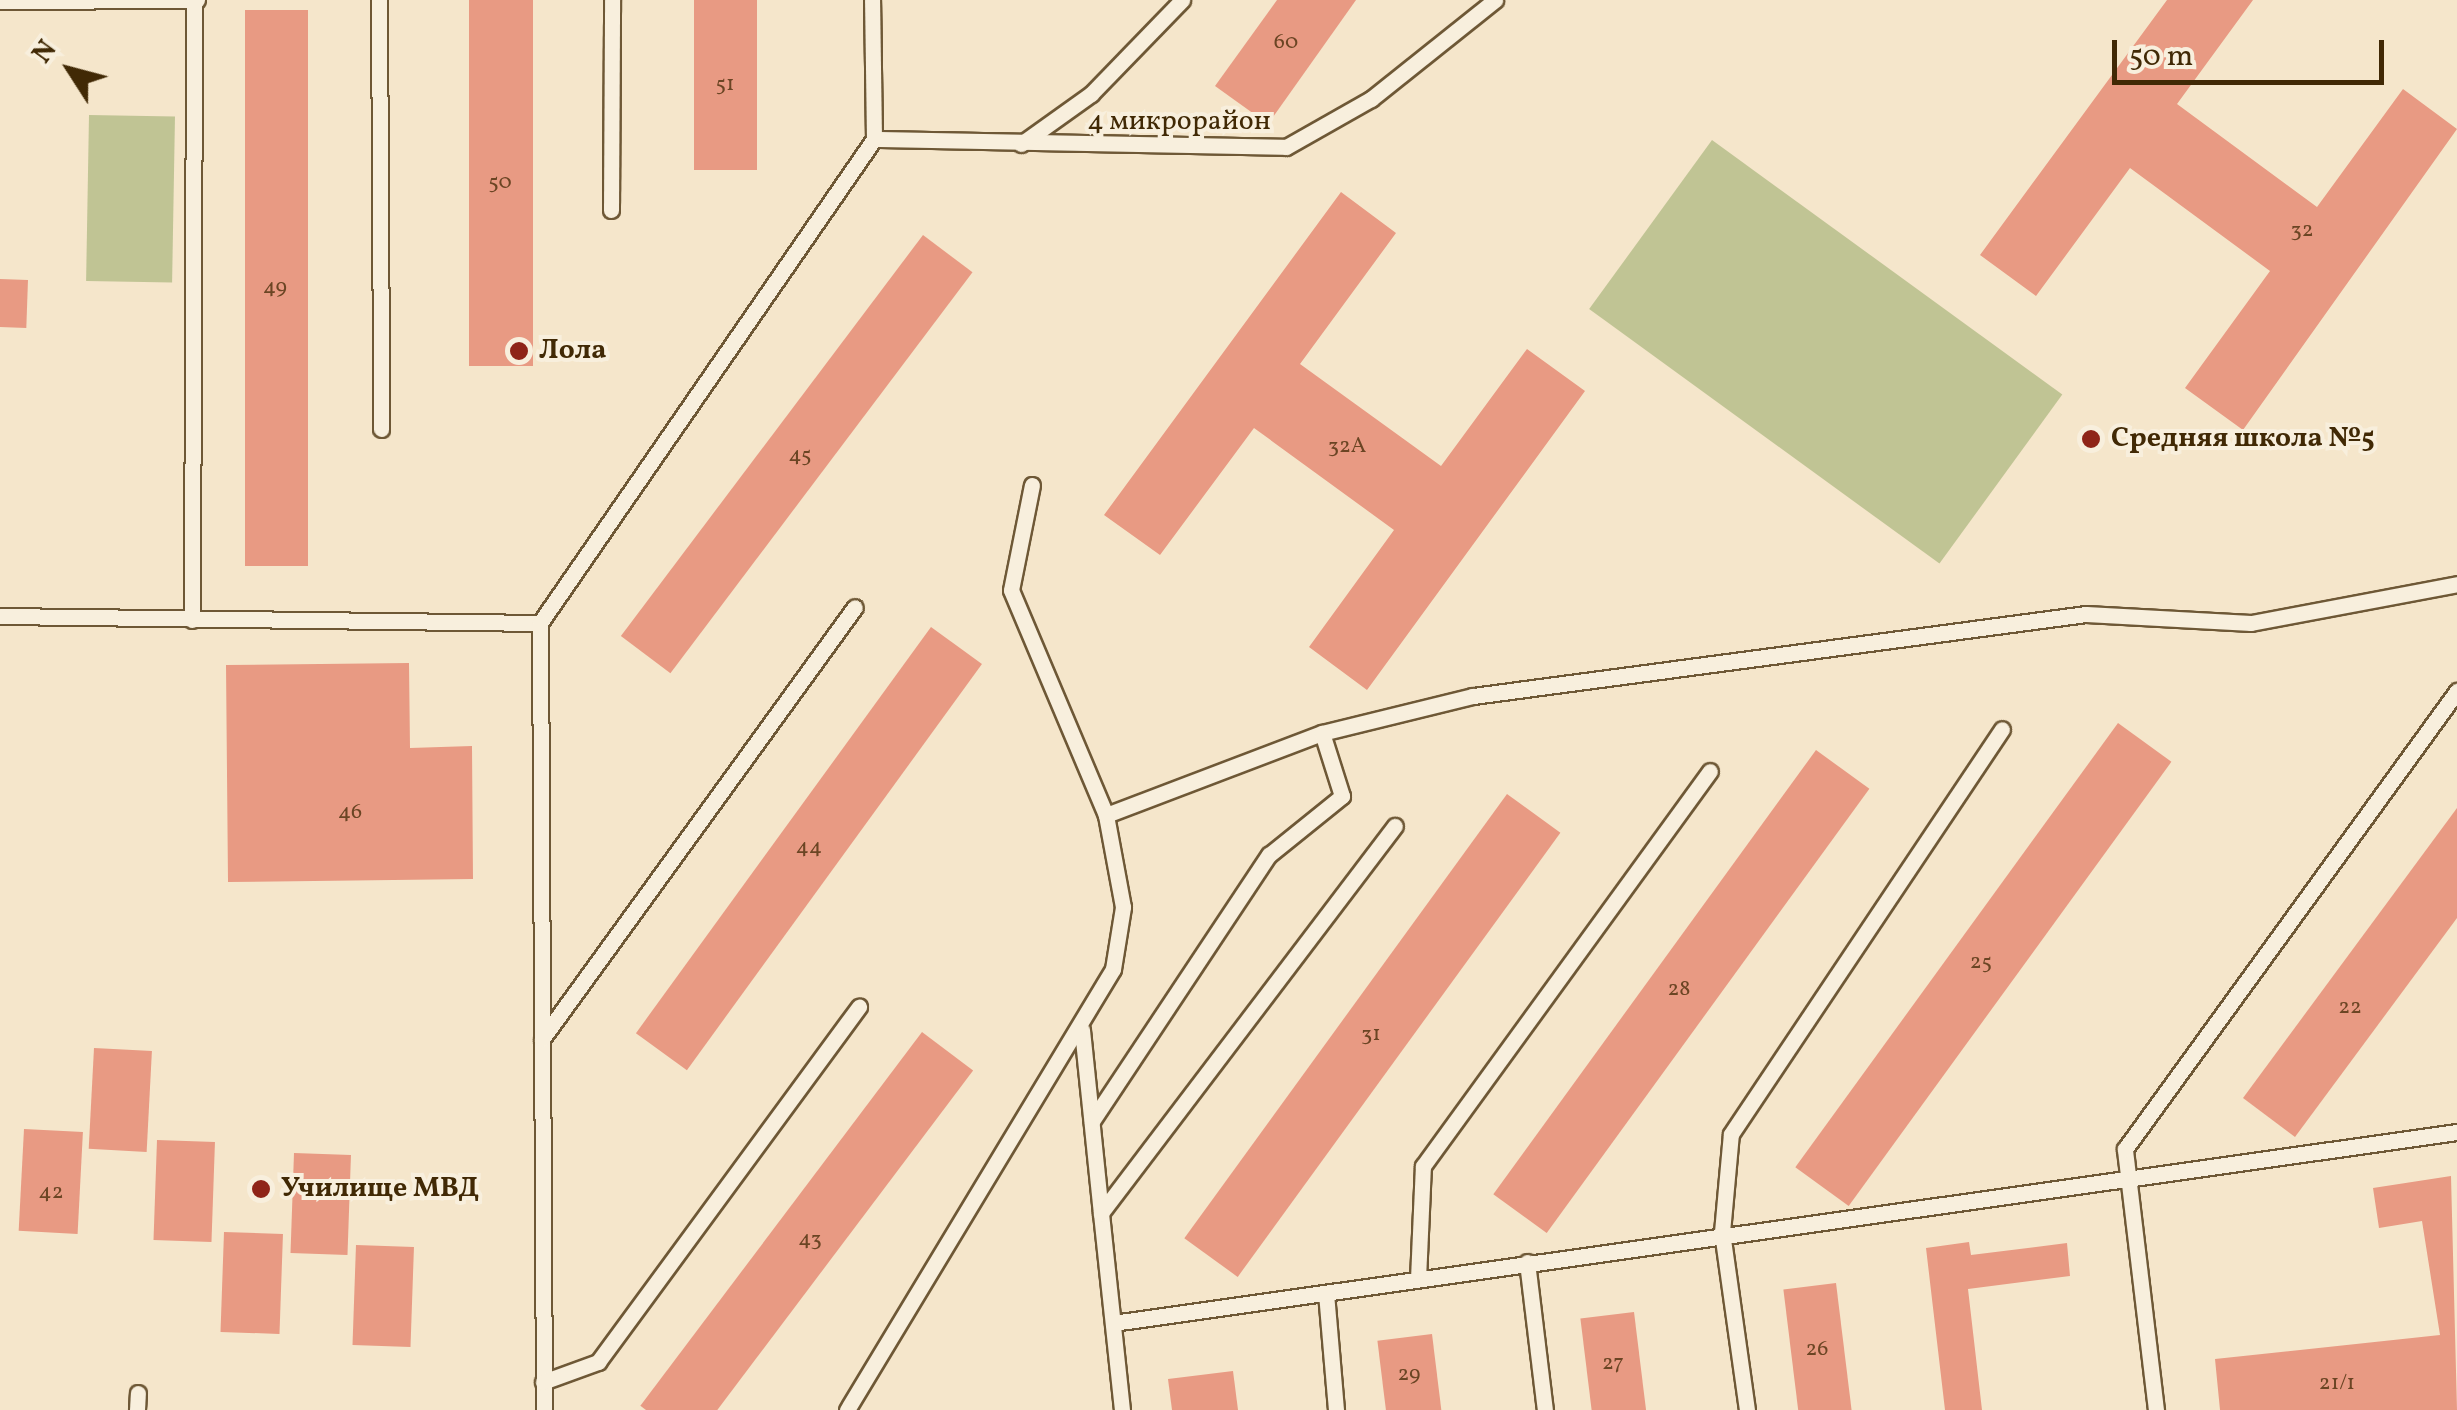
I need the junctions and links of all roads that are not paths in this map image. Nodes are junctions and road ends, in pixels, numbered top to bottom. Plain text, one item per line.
1 (30, 0) edge
2 (378, 0) edge
3 (612, 0) edge
4 (872, 0) edge
5 (1182, 0) edge
6 (1495, 0) edge
7 (0, 1) edge
8 (195, 1) edge
9 (874, 139) junction
10 (1021, 144) junction
11 (611, 210) dead end
12 (381, 429) dead end
13 (1032, 485) dead end
14 (2457, 584) edge
15 (855, 607) dead end
16 (0, 616) edge
17 (192, 620) junction
18 (540, 624) junction
19 (2457, 690) edge
20 (2002, 728) dead end
21 (1322, 733) junction
22 (1710, 771) dead end
23 (1106, 815) junction
24 (1394, 826) dead end
25 (859, 1007) dead end
26 (1082, 1030) junction
27 (542, 1039) junction
28 (1092, 1121) junction
29 (2457, 1132) edge
30 (2126, 1178) junction
31 (1101, 1213) junction
32 (1722, 1232) junction
33 (1526, 1262) junction
34 (1418, 1279) junction
35 (1326, 1293) junction
36 (1113, 1323) junction
37 (544, 1382) junction
38 (138, 1393) dead end
39 (137, 1410) edge
40 (544, 1410) edge
41 (848, 1410) edge
42 (1122, 1410) edge
43 (1336, 1410) edge
44 (1546, 1410) edge
45 (1747, 1410) edge
46 (2156, 1410) edge

1 - 7 lane
1 - 8 lane
2 - 12 lane
3 - 11 lane
4 - 9 lane
5 - 10 lane
6 - 10 lane, 4 микрорайон
8 - 17 lane
9 - 10 lane, 4 микрорайон
9 - 18 lane
13 - 23 lane
14 - 21 lane
15 - 27 lane
16 - 17 lane
17 - 18 lane
18 - 27 lane
19 - 30 lane
20 - 32 lane
21 - 23 lane
21 - 28 lane
22 - 34 lane
23 - 26 lane
24 - 31 lane
25 - 37 lane
26 - 28 lane
26 - 41 lane
27 - 37 lane
28 - 31 lane
29 - 30 lane
30 - 32 lane
30 - 46 lane
31 - 36 lane
32 - 33 lane
32 - 45 lane
33 - 34 lane
33 - 44 lane
34 - 35 lane
35 - 36 lane
35 - 43 lane
36 - 42 lane
37 - 40 lane
38 - 39 lane

